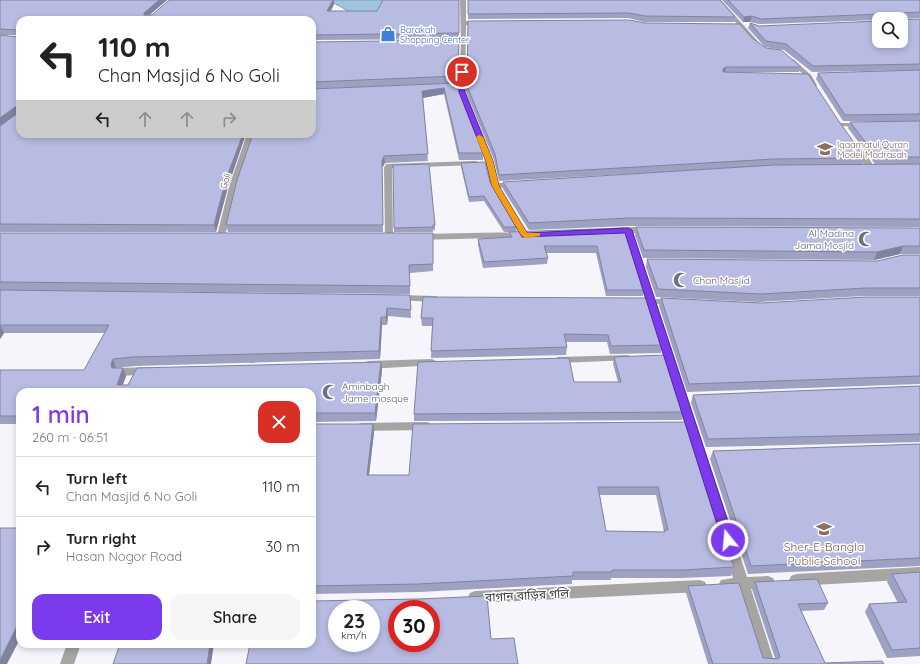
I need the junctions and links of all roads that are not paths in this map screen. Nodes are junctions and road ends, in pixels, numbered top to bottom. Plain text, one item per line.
1 (463, 0) edge
2 (718, 0) edge
3 (464, 23) junction
4 (486, 23) edge
5 (750, 25) edge
6 (719, 26) edge
7 (741, 26) junction
8 (457, 42) edge
9 (464, 42) junction
10 (768, 52) edge
11 (788, 58) edge
12 (805, 76) junction
13 (816, 76) edge
14 (816, 88) edge
15 (872, 124) edge
16 (840, 125) edge
17 (250, 138) edge
18 (854, 144) edge
19 (489, 163) junction
20 (872, 169) edge
21 (527, 184) edge
22 (495, 186) junction
23 (628, 230) junction
24 (660, 230) edge
25 (604, 231) edge
26 (221, 236) edge
27 (388, 237) edge
28 (411, 237) edge
29 (389, 298) edge
30 (445, 299) edge
31 (627, 301) edge
32 (651, 301) junction
33 (682, 302) edge
34 (638, 358) edge
35 (550, 360) edge
36 (446, 363) edge
37 (358, 365) edge
38 (135, 371) junction
39 (159, 371) edge
40 (120, 372) edge
41 (129, 385) edge
42 (676, 425) edge
43 (692, 425) junction
44 (439, 426) edge
45 (352, 427) edge
46 (920, 573) edge
47 (741, 584) junction
48 (458, 598) edge
49 (73, 648) edge
50 (67, 664) edge
51 (768, 664) edge

1 - 3 street
2 - 7 street
3 - 4 street
3 - 9 street
5 - 7 street
6 - 7 street
7 - 10 street
8 - 9 street
9 - 19 street
11 - 12 street
12 - 13 street
12 - 14 street
15 - 16 street
17 - 26 street, Goli
18 - 20 street
19 - 22 street
19 - 27 street
21 - 22 street
22 - 28 street
23 - 24 street
23 - 25 street
23 - 32 street
29 - 30 street
31 - 32 street
32 - 33 street
32 - 43 street
34 - 35 street
36 - 37 street
38 - 39 street
38 - 40 street
38 - 41 street
42 - 43 street
43 - 47 street
44 - 45 street
46 - 47 street, বাগান বাড়ির গলি
47 - 48 street, বাগান বাড়ির গলি
47 - 51 street
49 - 50 street

